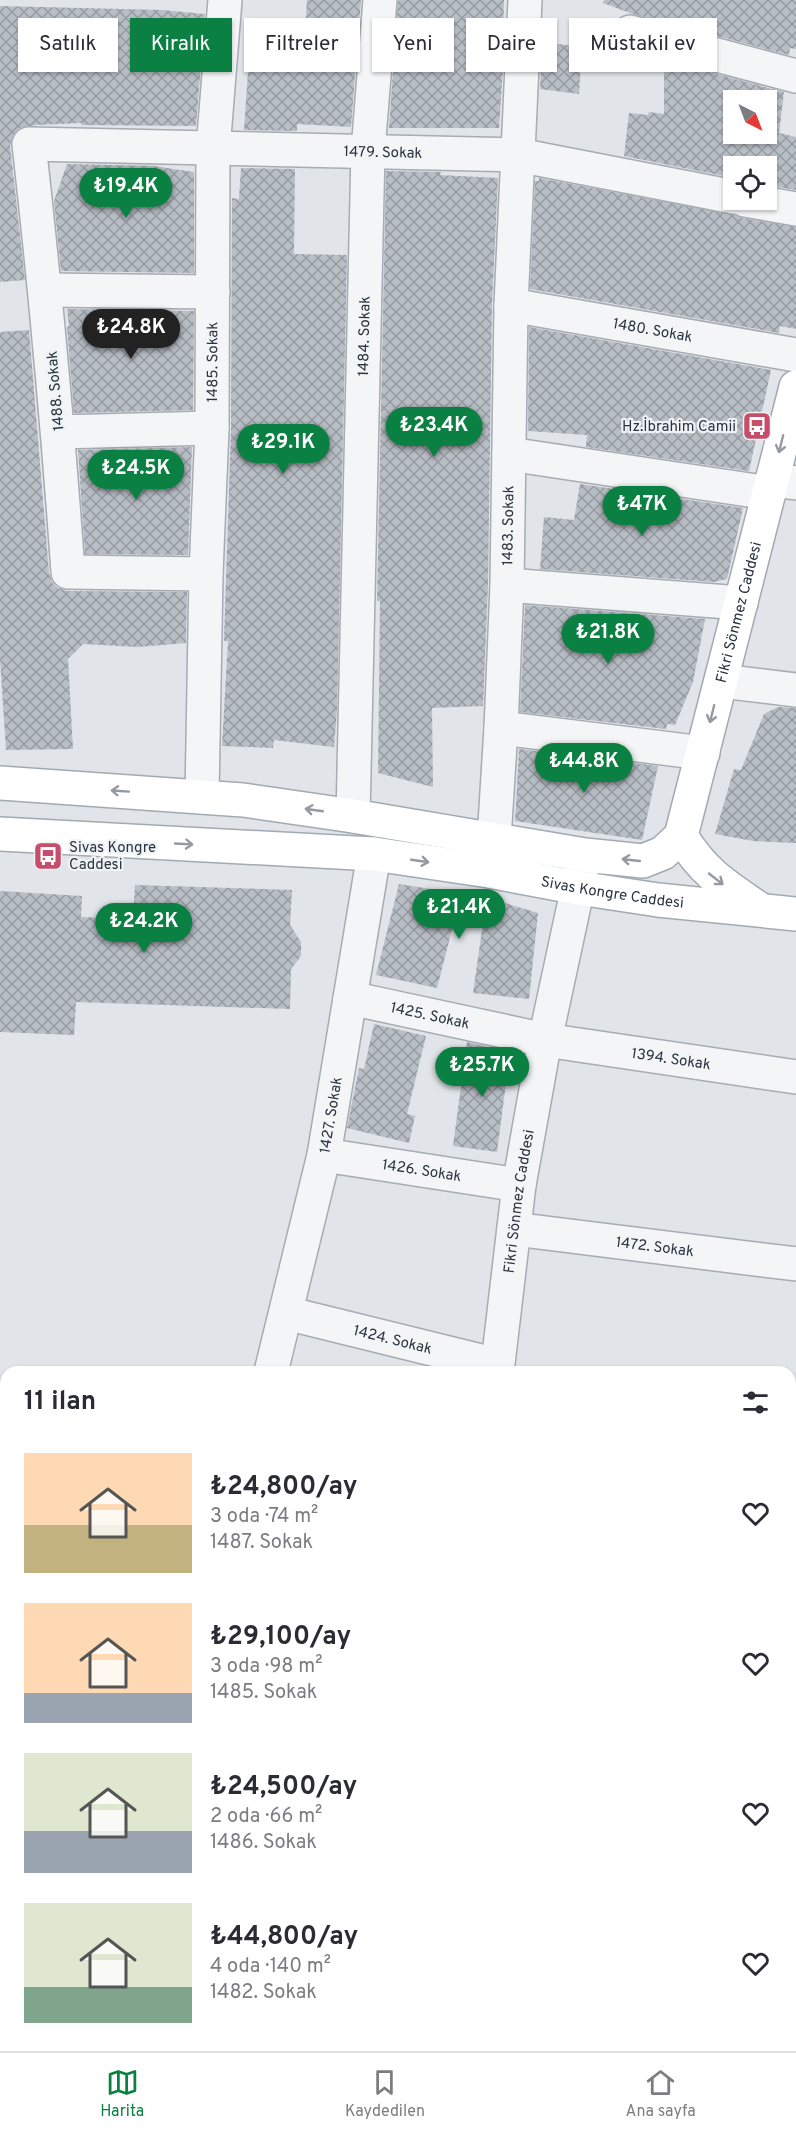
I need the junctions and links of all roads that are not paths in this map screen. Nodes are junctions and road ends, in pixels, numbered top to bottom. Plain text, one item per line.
1 (224, 0) edge
2 (380, 0) edge
3 (525, 0) edge
4 (717, 55) edge
5 (796, 76) edge
6 (29, 144) joint
7 (213, 150) junction
8 (368, 151) junction
9 (518, 155) junction
10 (723, 195) edge
11 (777, 206) edge
12 (796, 209) edge
13 (45, 290) junction
14 (213, 292) junction
15 (511, 304) junction
16 (796, 355) edge
17 (796, 387) edge
18 (212, 428) junction
19 (58, 432) junction
20 (509, 454) junction
21 (779, 485) edge
22 (206, 574) junction
23 (507, 585) junction
24 (741, 603) junction
25 (721, 681) junction
26 (796, 690) edge
27 (501, 728) junction
28 (703, 753) junction
29 (0, 783) edge
30 (202, 797) junction
31 (353, 816) junction
32 (0, 834) edge
33 (681, 836) junction
34 (374, 854) junction
35 (492, 855) junction
36 (585, 855) junction
37 (579, 888) junction
38 (762, 910) junction
39 (796, 914) edge
40 (350, 998) junction
41 (545, 1040) junction
42 (796, 1077) edge
43 (324, 1155) junction
44 (519, 1185) junction
45 (514, 1229) junction
46 (796, 1264) edge
47 (286, 1312) junction
48 (272, 1366) edge
49 (486, 1366) edge
50 (497, 1366) edge

1 - 7 street, 1485. Sokak
2 - 8 street, 1484. Sokak
3 - 9 street, 1483. Sokak
4 - 5 street
6 - 7 street, 1479. Sokak
6 - 13 street, 1488. Sokak
7 - 8 street, 1479. Sokak
7 - 14 street, 1485. Sokak
8 - 9 street, 1479. Sokak
8 - 31 street, 1484. Sokak
9 - 10 street, 1479. Sokak
9 - 15 street, 1483. Sokak
11 - 12 street
13 - 14 street
13 - 19 street, 1488. Sokak
14 - 18 street, 1485. Sokak
15 - 16 street, 1480. Sokak
15 - 20 street, 1483. Sokak
17 -> 21 main road, Fikri Sönmez Caddesi
18 - 19 street
18 - 22 street, 1485. Sokak
19 - 22 street, 1488. Sokak
20 - 21 street
20 - 23 street, 1483. Sokak
21 - 24 main road, Fikri Sönmez Caddesi
22 - 30 street, 1485. Sokak
23 - 24 street
23 - 27 street, 1483. Sokak
24 - 25 main road, Fikri Sönmez Caddesi
25 - 26 street
25 -> 28 main road, Fikri Sönmez Caddesi
27 - 28 street
27 - 35 street, 1483. Sokak
28 - 33 main road, Fikri Sönmez Caddesi
30 -> 29 main road, Sivas Kongre Caddesi
31 -> 30 main road, Sivas Kongre Caddesi
31 - 35 main road, Sivas Kongre Caddesi
32 -> 34 main road, Sivas Kongre Caddesi
33 -> 36 main road, Sivas Kongre Caddesi
33 -> 38 main road
34 -> 35 main road, Sivas Kongre Caddesi
34 - 40 street, 1427. Sokak
35 - 36 main road, Sivas Kongre Caddesi
35 - 37 main road, Sivas Kongre Caddesi
36 - 37 street, Fikri Sönmez Caddesi
37 - 38 main road, Sivas Kongre Caddesi
37 - 41 street, Fikri Sönmez Caddesi
38 - 39 main road, Sivas Kongre Caddesi
40 - 41 street, 1425. Sokak
40 - 43 street, 1427. Sokak
41 - 42 street, 1394. Sokak
41 - 44 street, Fikri Sönmez Caddesi
43 - 44 street, 1426. Sokak
43 - 47 street, 1427. Sokak
44 - 45 street, Fikri Sönmez Caddesi
45 - 46 street, 1472. Sokak
45 - 50 street, Fikri Sönmez Caddesi
47 - 48 street, 1427. Sokak
47 - 49 street, 1424. Sokak

